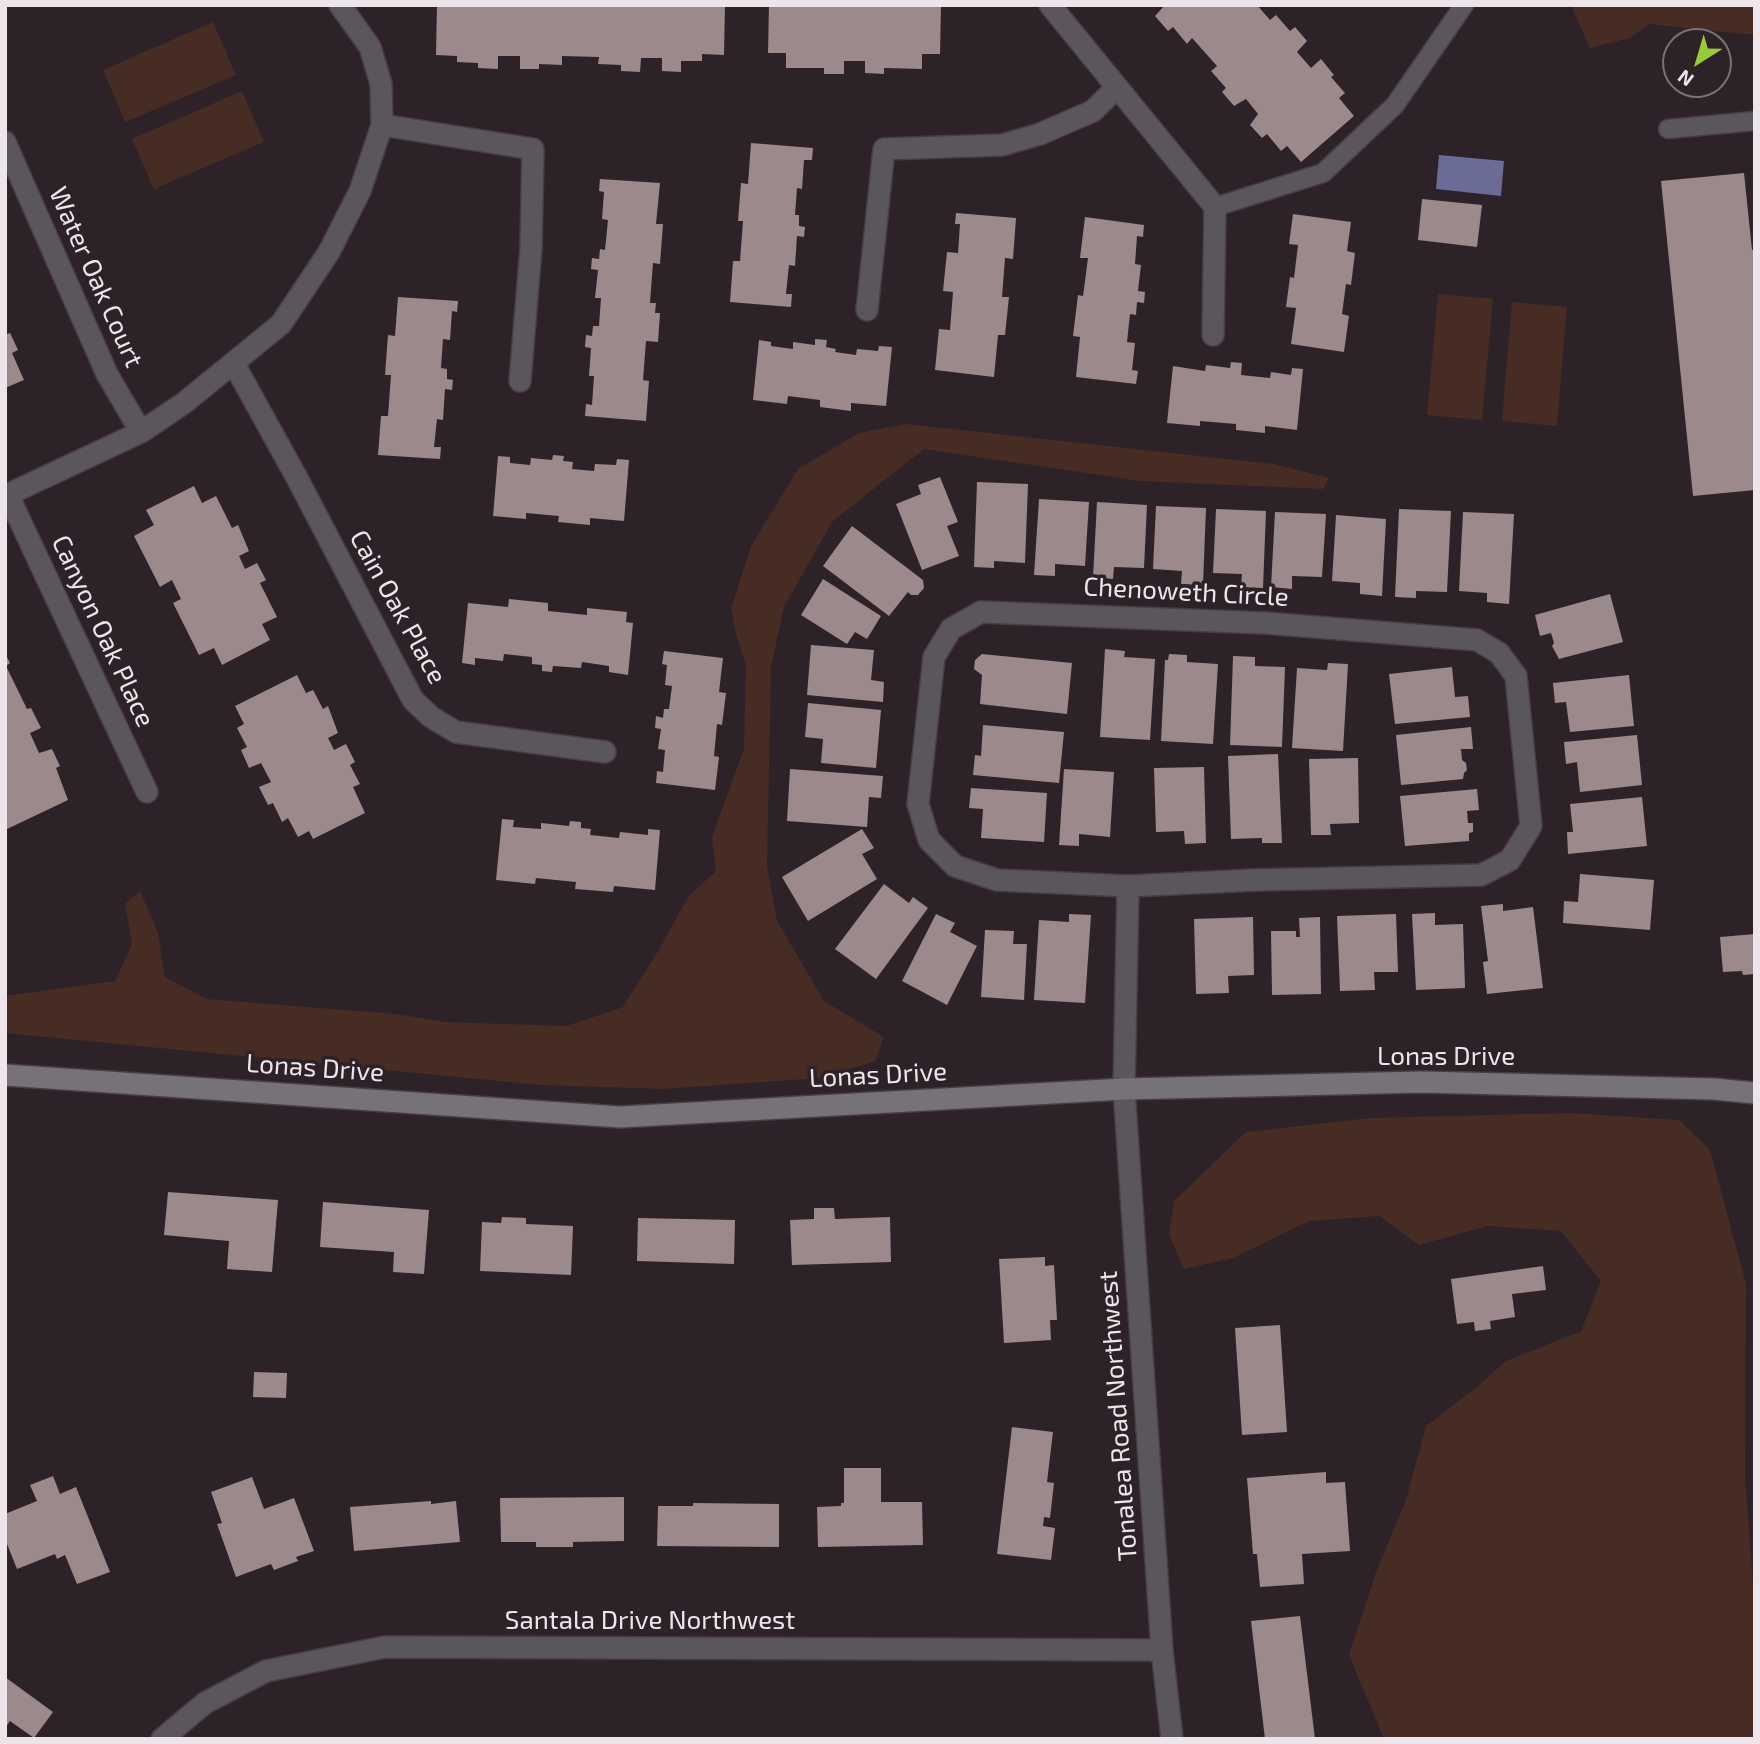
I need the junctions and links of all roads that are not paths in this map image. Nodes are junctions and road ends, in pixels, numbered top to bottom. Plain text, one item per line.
1 (340, 5) edge
2 (1050, 5) edge
3 (1464, 5) edge
4 (1117, 87) junction
5 (1755, 121) edge
6 (382, 125) junction
7 (1668, 128) dead end
8 (5, 142) edge
9 (1215, 207) junction
10 (867, 310) dead end
11 (1213, 335) dead end
12 (234, 364) junction
13 (520, 381) dead end
14 (141, 432) junction
15 (7, 495) edge
16 (605, 752) dead end
17 (147, 792) dead end
18 (1128, 886) junction
19 (5, 1075) edge
20 (1124, 1089) junction
21 (1755, 1093) edge
22 (1162, 1650) junction
23 (162, 1739) edge
24 (1172, 1739) edge

1 - 6 street
2 - 4 street
3 - 9 lane
4 - 9 street
4 - 10 street
5 - 7 lane
6 - 12 street
6 - 13 street
8 - 14 street, Water Oak Court
9 - 11 street
12 - 14 street
12 - 16 street, Cain Oak Place
14 - 15 street
15 - 17 street, Canyon Oak Place
18 - 18 street, Chenoweth Circle
18 - 20 street, Tonalea Road Northwest
19 - 20 street, Lonas Drive
20 - 21 street, Lonas Drive
20 - 22 street, Tonalea Road Northwest
22 - 23 street, Santala Drive Northwest
22 - 24 street, Tonalea Road Northwest

